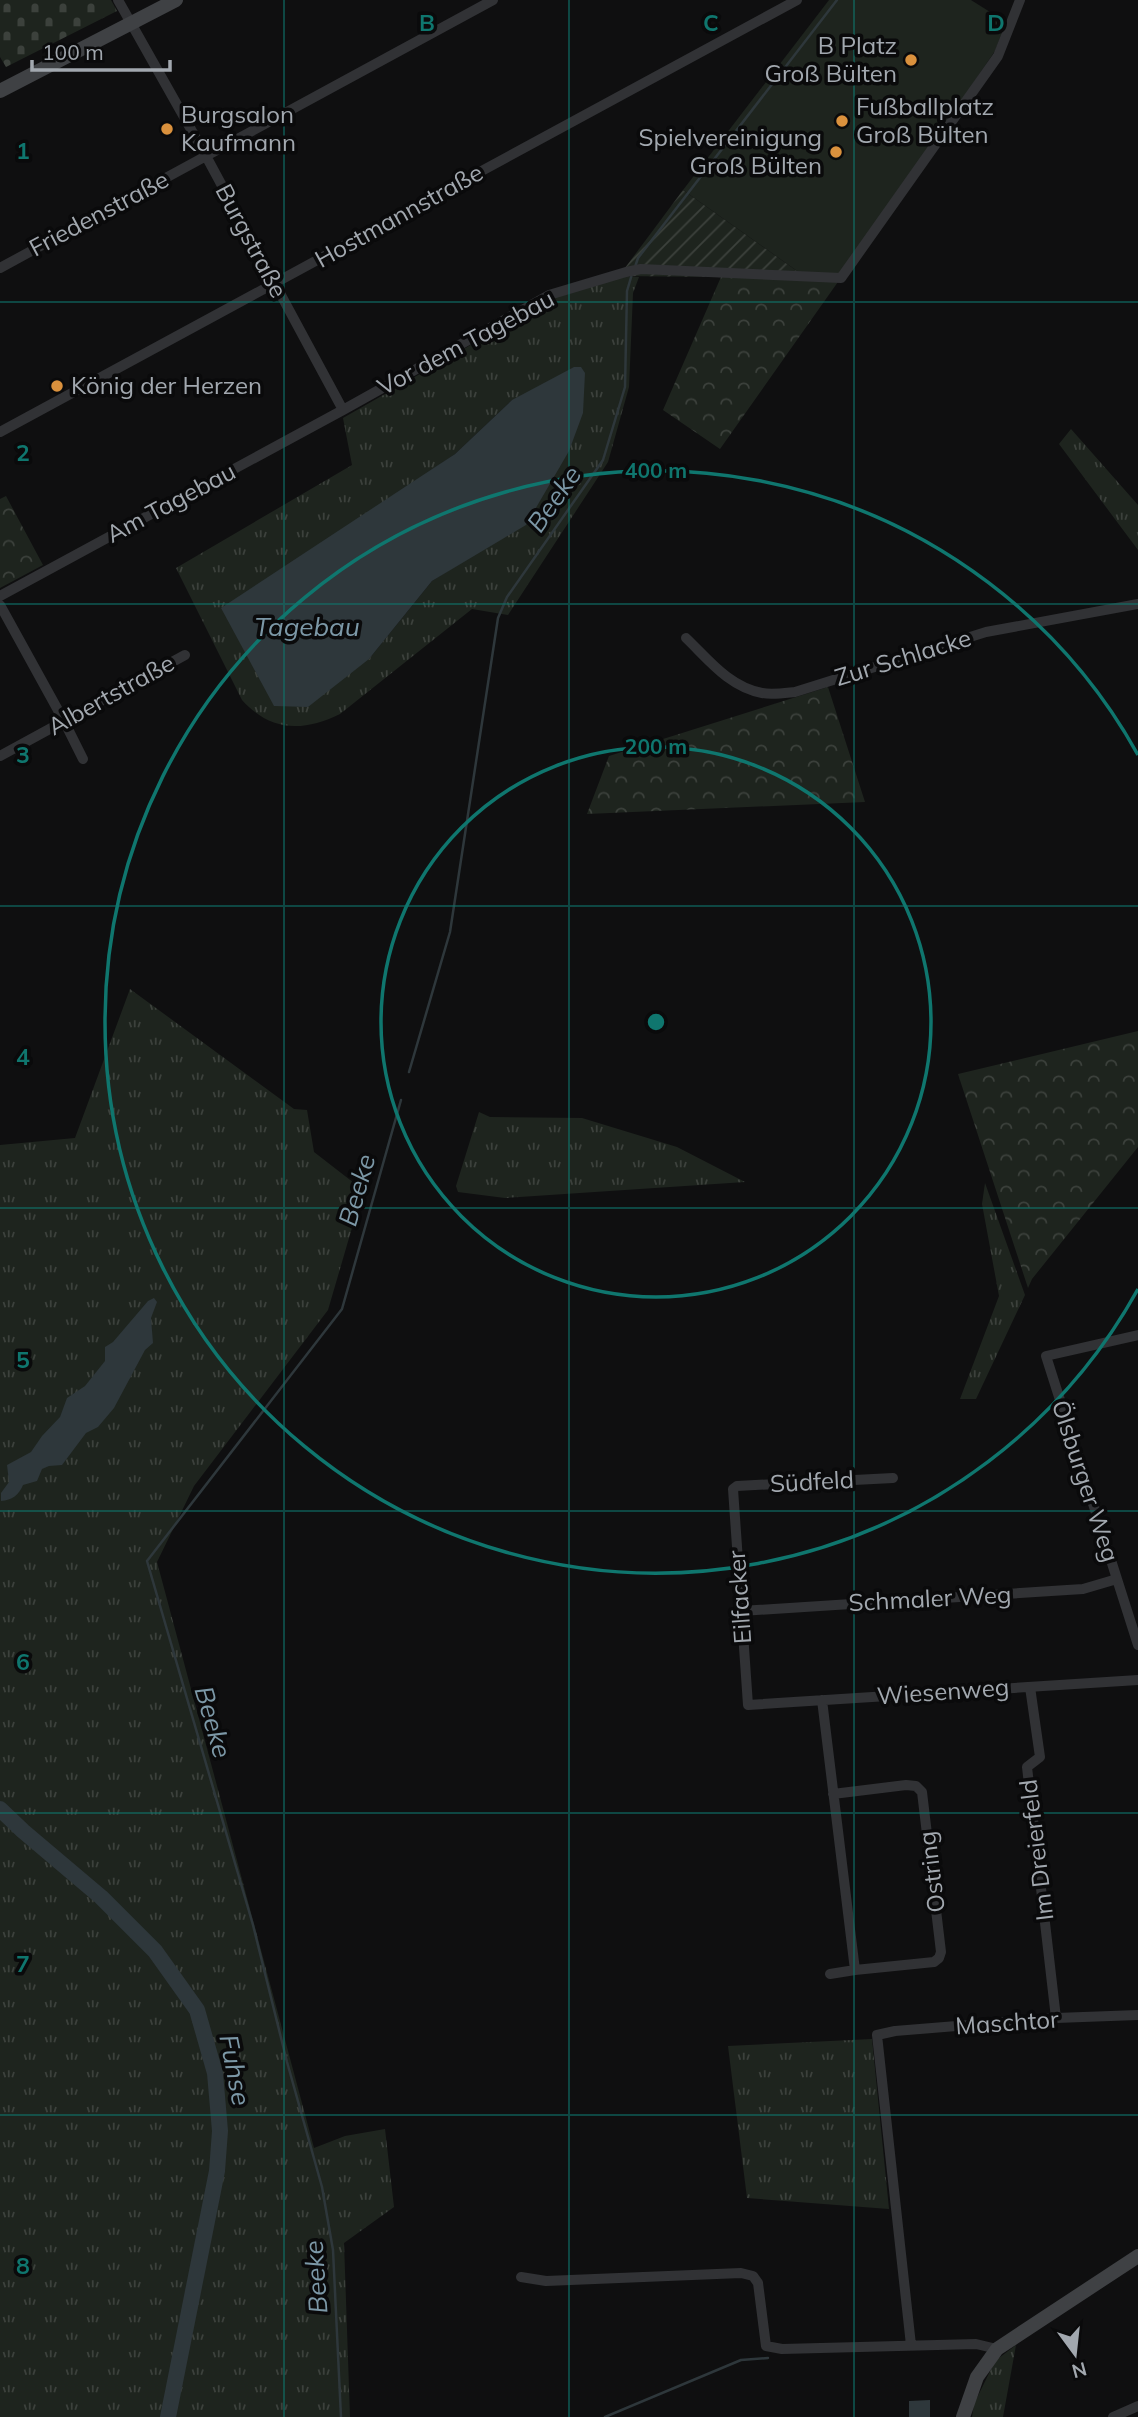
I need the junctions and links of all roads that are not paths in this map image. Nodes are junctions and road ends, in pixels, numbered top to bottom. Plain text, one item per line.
1 (118, 0) edge
2 (176, 0) edge
3 (493, 0) edge
4 (798, 0) edge
5 (1020, 0) edge
6 (132, 23) junction
7 (0, 91) edge
8 (206, 156) junction
9 (0, 268) edge
10 (274, 284) junction
11 (343, 410) junction
12 (0, 432) edge
13 (0, 596) edge
14 (1138, 604) edge
15 (0, 605) edge
16 (686, 638) dead end
17 (185, 655) dead end
18 (64, 721) junction
19 (0, 755) edge
20 (83, 760) dead end
21 (1138, 1335) edge
22 (893, 1478) dead end
23 (733, 1489) joint
24 (1117, 1578) junction
25 (741, 1611) junction
26 (1138, 1645) edge
27 (1138, 1680) edge
28 (1030, 1687) junction
29 (822, 1700) junction
30 (748, 1705) joint
31 (833, 1794) junction
32 (855, 1970) junction
33 (830, 1974) dead end
34 (1138, 2015) edge
35 (1056, 2018) junction
36 (1138, 2256) edge
37 (521, 2277) dead end
38 (911, 2345) junction
39 (997, 2348) junction
40 (1138, 2406) edge
41 (963, 2417) edge
42 (1113, 2417) edge

1 - 6 street, Burgstraße
2 - 6 street
3 - 8 street, Friedenstraße
4 - 10 street, Hostmannstraße
5 - 11 street, Vor dem Tagebau
6 - 7 street
6 - 8 street, Burgstraße
8 - 9 street, Friedenstraße
8 - 10 street, Burgstraße
10 - 11 street, Burgstraße
10 - 12 street, Hostmannstraße
11 - 13 street, Am Tagebau
14 - 16 street, Zur Schlacke
15 - 18 street
17 - 18 street, Albertstraße
18 - 19 street, Albertstraße
18 - 20 street
21 - 24 street, Ölsburger Weg
22 - 23 street, Südfeld
23 - 25 street, Eilfacker
24 - 25 street, Schmaler Weg
24 - 26 street, Ölsburger Weg
25 - 30 street, Eilfacker
27 - 28 street, Wiesenweg
28 - 29 street, Wiesenweg
28 - 35 street, Im Dreierfeld
29 - 30 street, Wiesenweg
29 - 31 street
31 - 32 street
31 - 32 street, Ostring
32 - 33 street, Ostring
34 - 35 street, Maschtor
35 - 38 street, Maschtor
36 - 39 street
37 - 38 street
38 - 39 street
39 - 41 street
40 - 42 street

